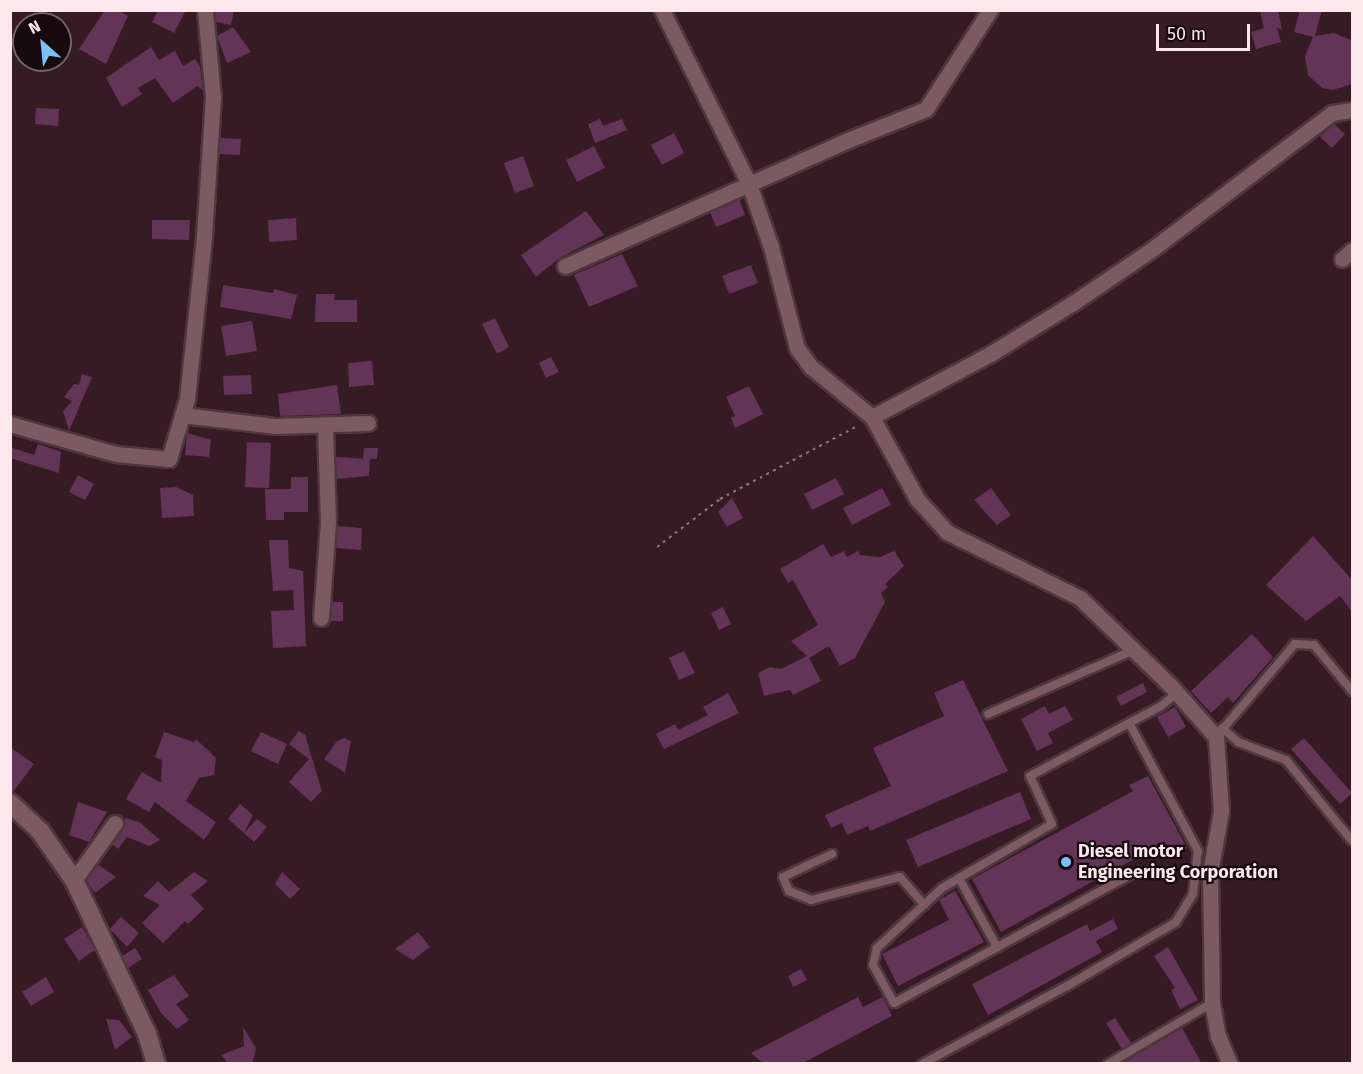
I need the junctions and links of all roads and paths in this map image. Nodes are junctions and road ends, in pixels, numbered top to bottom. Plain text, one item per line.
1 (205, 10) edge
2 (662, 10) edge
3 (990, 10) edge
4 (1353, 110) edge
5 (749, 184) junction
6 (565, 266) dead end
7 (182, 415) junction
8 (872, 417) junction
9 (368, 423) dead end
10 (10, 424) edge
11 (325, 427) junction
12 (657, 547) dead end
13 (321, 618) dead end
14 (1135, 650) junction
15 (1353, 691) edge
16 (1177, 693) junction
17 (988, 714) dead end
18 (1130, 723) junction
19 (1219, 732) junction
20 (10, 803) edge
21 (115, 823) dead end
22 (1353, 841) edge
23 (832, 854) dead end
24 (1130, 874) dead end
25 (959, 878) junction
26 (74, 880) junction
27 (924, 905) junction
28 (997, 947) junction
29 (1212, 1003) junction
30 (156, 1064) edge
31 (922, 1064) edge
32 (1108, 1064) edge
33 (1230, 1064) edge

1 - 7 street
2 - 5 street
3 - 5 street
4 - 8 street
5 - 6 street
5 - 8 street
7 - 10 street
7 - 11 street
8 - 12 path
8 - 14 street
9 - 11 street
11 - 13 street
14 - 16 street
14 - 17 lane
15 - 19 lane
16 - 18 lane
16 - 19 street
18 - 25 lane
18 - 31 lane
19 - 22 lane
19 - 29 street
20 - 26 street
21 - 26 street
23 - 27 lane
24 - 28 lane
25 - 27 lane
25 - 28 lane
26 - 30 street
27 - 28 lane
29 - 32 lane
29 - 33 street

